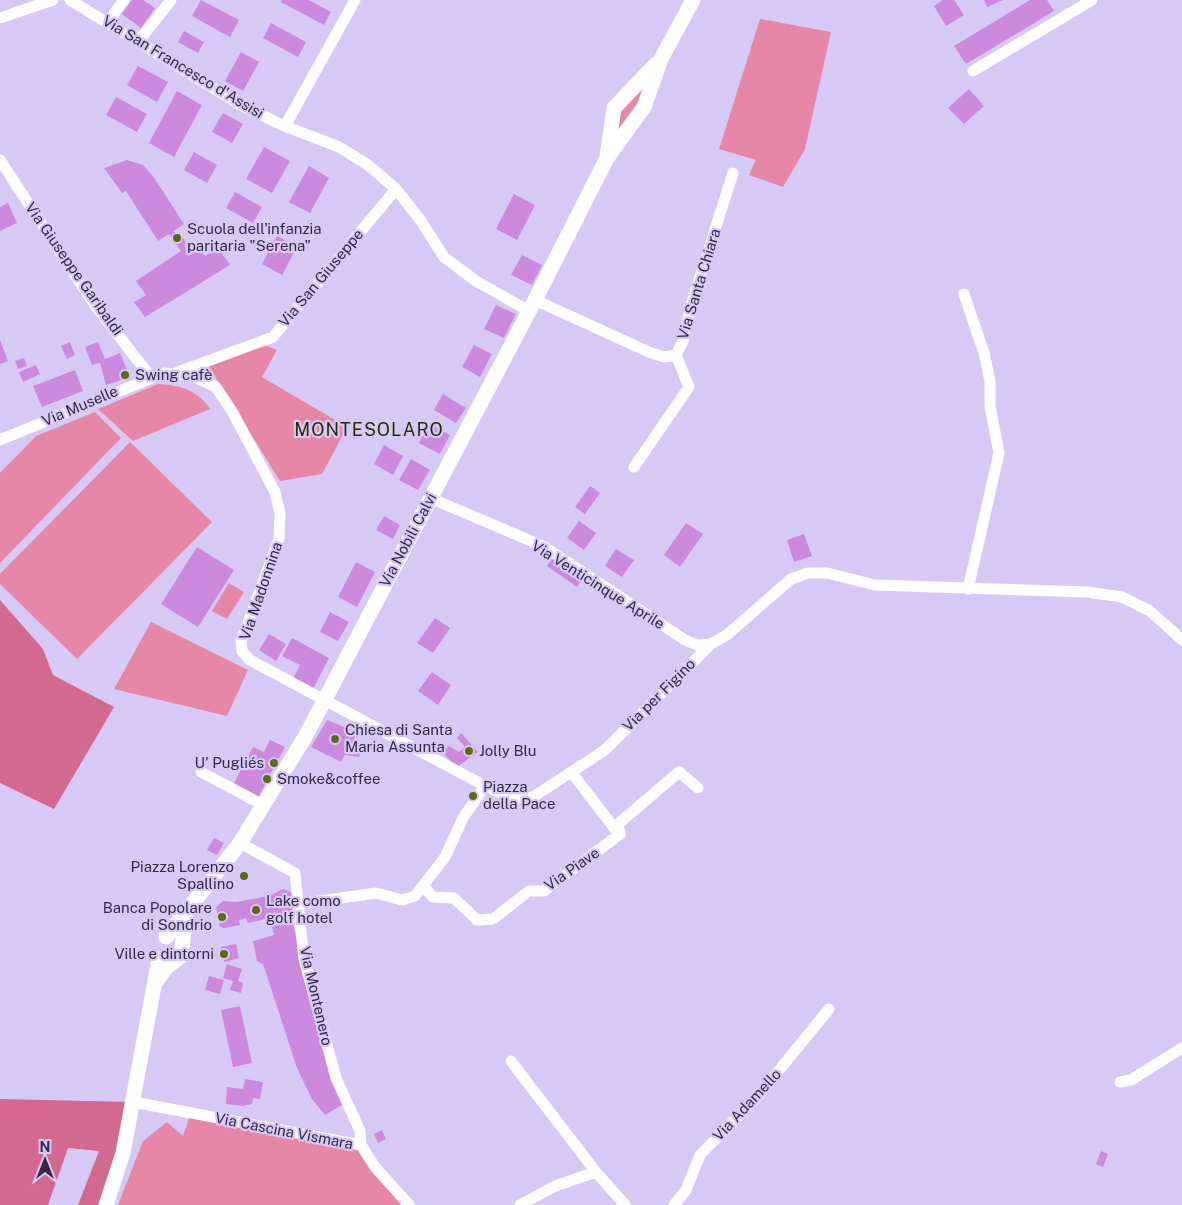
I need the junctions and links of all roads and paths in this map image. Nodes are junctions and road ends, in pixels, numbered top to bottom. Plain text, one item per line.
1 (53, 0) edge
2 (70, 0) edge
3 (124, 0) edge
4 (171, 0) edge
5 (355, 0) edge
6 (692, 0) edge
7 (1084, 2) edge
8 (0, 18) edge
9 (107, 23) junction
10 (138, 42) junction
11 (661, 59) junction
12 (973, 71) dead end
13 (286, 126) junction
14 (607, 158) junction
15 (0, 160) edge
16 (733, 173) dead end
17 (396, 189) junction
18 (964, 294) dead end
19 (532, 305) junction
20 (676, 355) junction
21 (178, 372) junction
22 (150, 376) junction
23 (233, 413) joint
24 (0, 440) edge
25 (634, 467) dead end
26 (430, 498) junction
27 (968, 589) junction
28 (1182, 640) edge
29 (711, 644) junction
30 (324, 699) junction
31 (201, 772) dead end
32 (571, 772) junction
33 (485, 786) junction
34 (698, 788) dead end
35 (263, 805) junction
36 (620, 834) junction
37 (240, 843) junction
38 (423, 886) junction
39 (299, 904) junction
40 (186, 909) junction
41 (166, 937) junction
42 (182, 944) junction
43 (166, 960) junction
44 (829, 1009) dead end
45 (1182, 1048) edge
46 (511, 1062) dead end
47 (1120, 1082) dead end
48 (133, 1102) junction
49 (361, 1145) junction
50 (596, 1172) junction
51 (106, 1205) edge
52 (409, 1205) edge
53 (520, 1205) edge
54 (625, 1205) edge
55 (674, 1205) edge

1 - 8 street
2 - 9 street, Via San Francesco d'Assisi
3 - 9 street
4 - 10 street
5 - 13 street
6 - 11 main road, Via Nobili Calvi
7 - 12 street
9 - 10 street, Via San Francesco d'Assisi
10 - 13 street, Via San Francesco d'Assisi
11 - 14 main road, Via Nobili Calvi
11 - 14 main road, Via Nobili Calvi
13 - 17 street, Via San Francesco d'Assisi
14 - 19 main road, Via Nobili Calvi
15 - 22 street, Via Giuseppe Garibaldi
16 - 20 street, Via Santa Chiara
17 - 19 street, Via San Francesco d'Assisi
17 - 21 street, Via San Giuseppe
18 - 27 street
19 - 20 street, Via San Francesco d'Assisi
19 - 26 main road, Via Nobili Calvi
20 - 25 street, Via Santa Chiara
21 - 22 street, Via Muselle
21 - 23 street, Via Muselle
22 - 24 street, Via Muselle
23 - 30 street, Via Madonnina
26 - 29 street, Via Venticinque Aprile
26 - 30 main road, Via Nobili Calvi
27 - 28 street, Via per Figino
27 - 29 street, Via per Figino
29 - 32 street, Via per Figino
30 - 33 street, Via Madonnina
30 - 35 main road, Via Nobili Calvi
31 - 35 street
32 - 33 street, Via per Figino
32 - 36 street
33 - 38 street
34 - 36 street, Via Piave
35 - 37 main road, Via Nobili Calvi
36 - 38 street, Via Piave
37 - 39 street, Via Montenero
37 - 40 main road, Via Nobili Calvi
38 - 39 street
39 - 49 street, Via Montenero
40 - 41 main road, Via Nobili Calvi
40 - 42 main road
41 - 42 main road
41 - 43 main road
42 - 43 main road
43 - 48 main road
44 - 55 street, Via Adamello
45 - 47 street
46 - 50 street
48 - 49 street, Via Cascina Vismara
48 - 51 main road
49 - 52 street, Via Cascina Vismara
50 - 53 street
50 - 54 street

